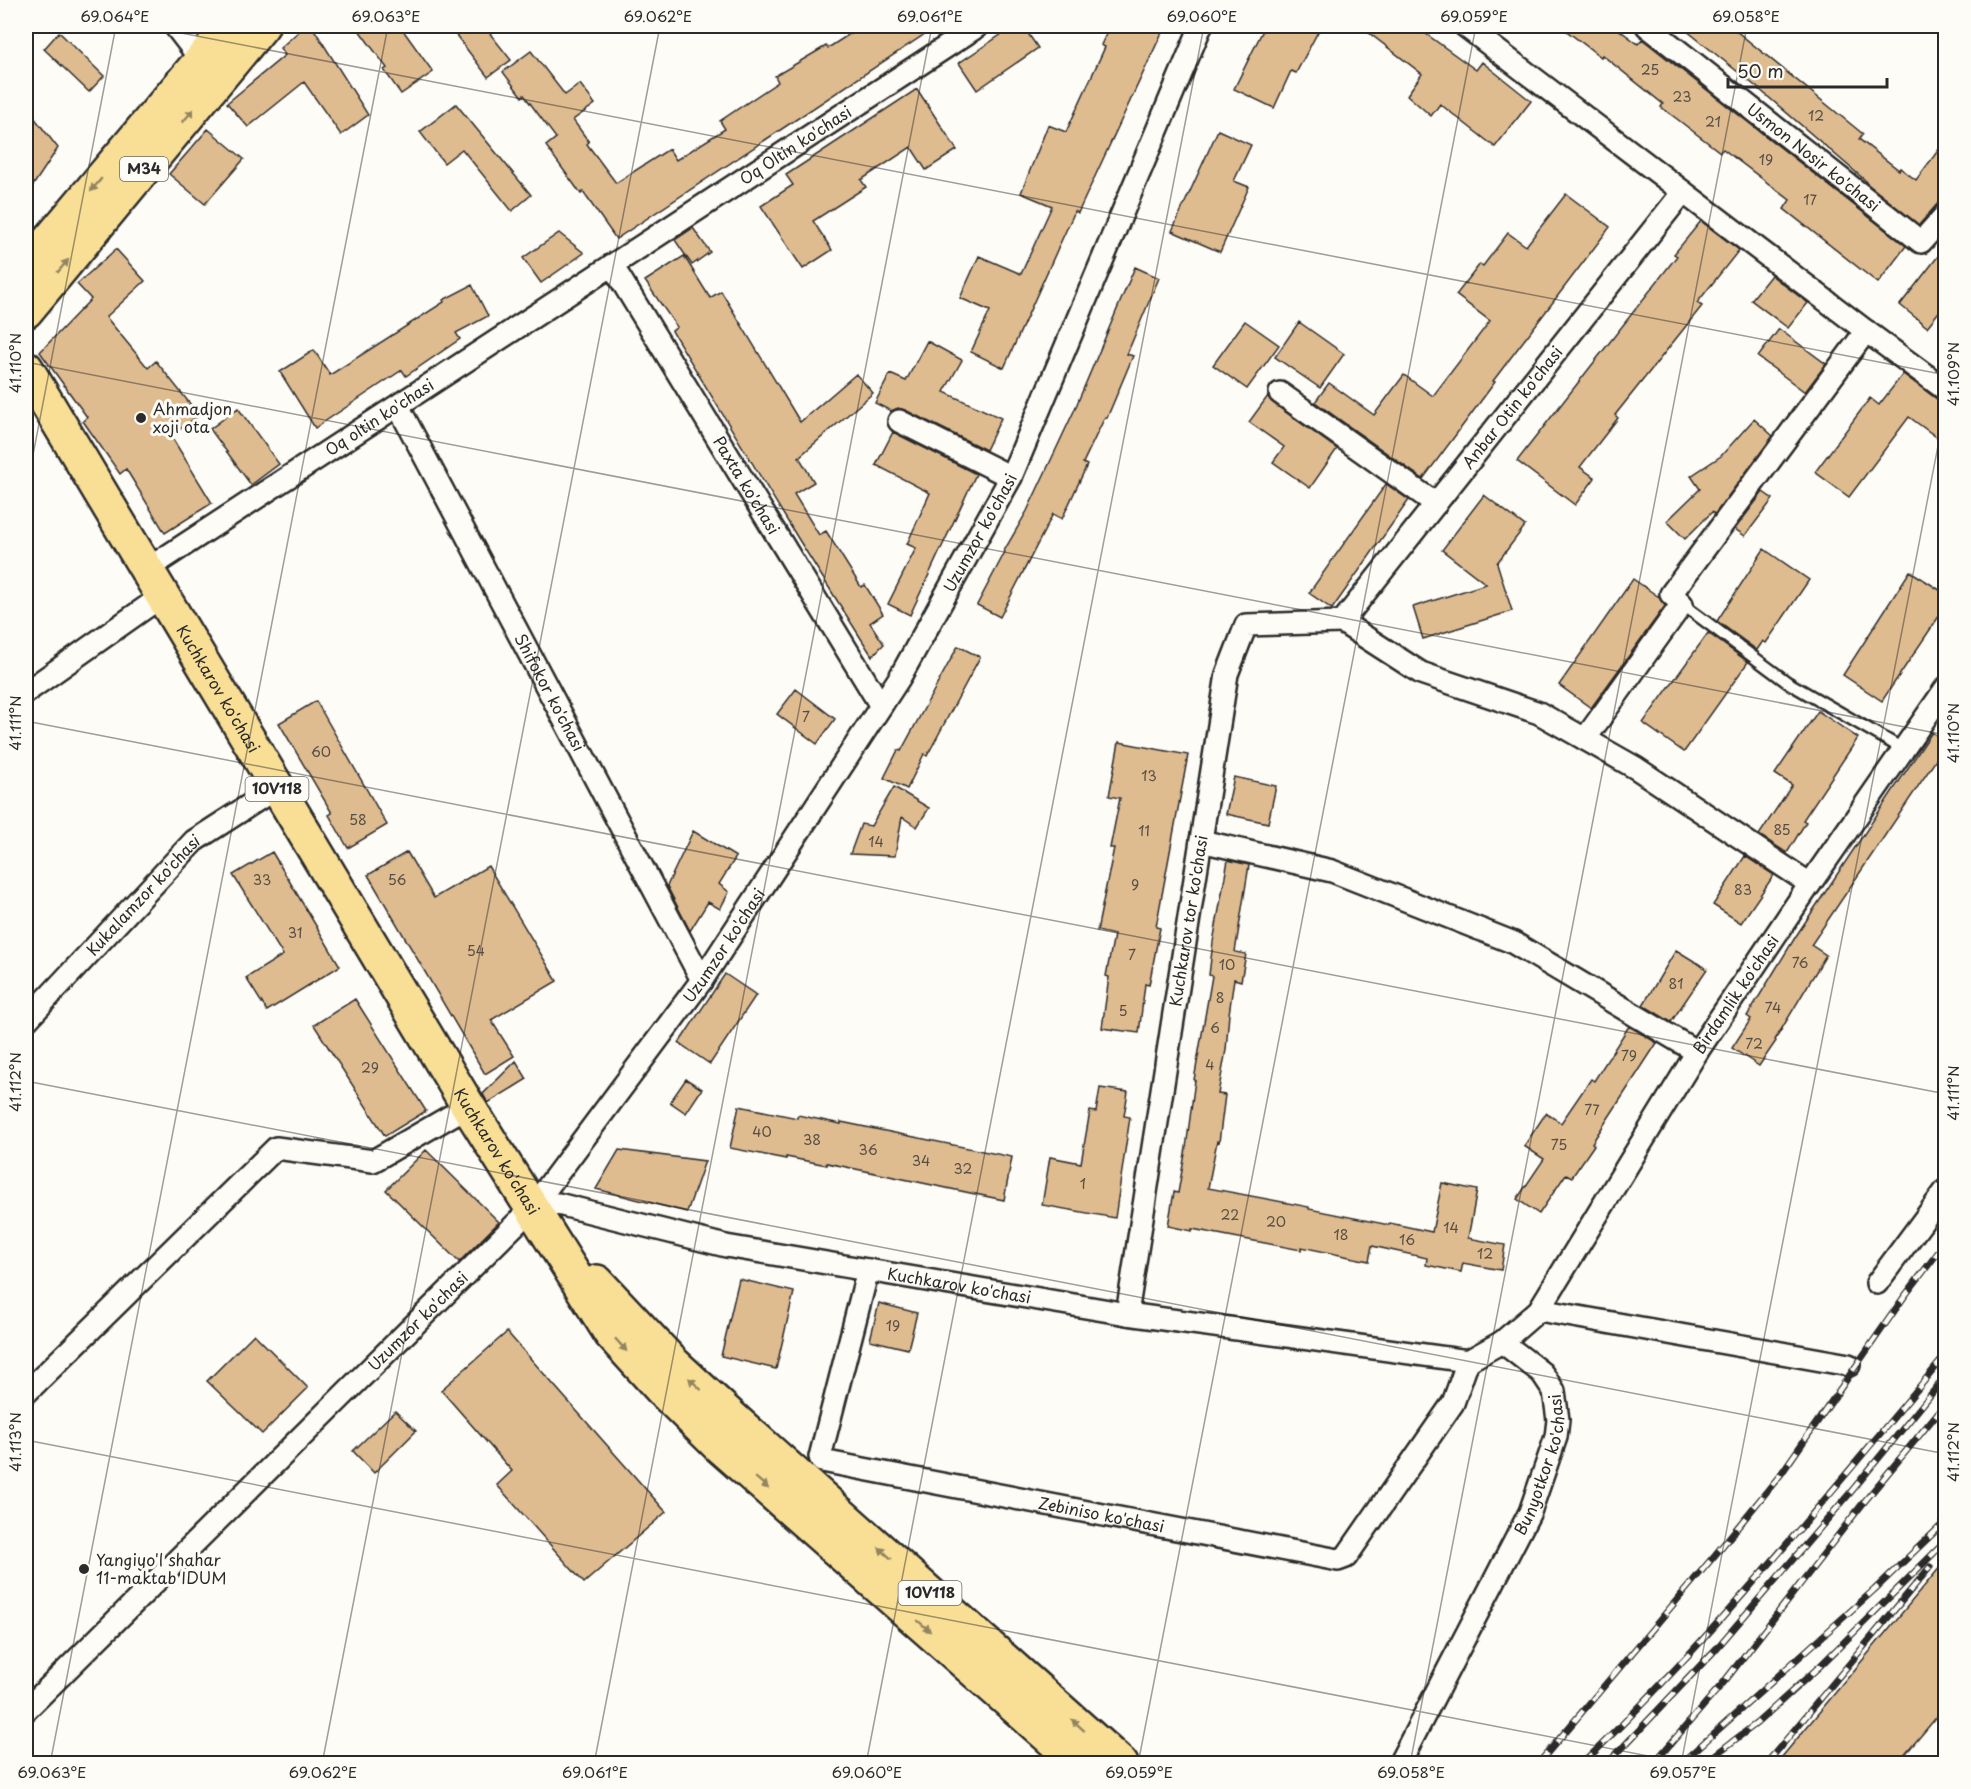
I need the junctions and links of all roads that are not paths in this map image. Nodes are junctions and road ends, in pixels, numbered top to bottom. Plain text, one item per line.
1 (175, 26) edge
2 (230, 26) edge
3 (262, 26) edge
4 (978, 26) edge
5 (1201, 26) edge
6 (1465, 26) edge
7 (1647, 26) edge
8 (202, 61) junction
9 (1683, 192) junction
10 (1946, 214) edge
11 (612, 266) junction
12 (26, 268) edge
13 (26, 311) edge
14 (1866, 331) junction
15 (26, 368) edge
16 (1946, 390) edge
17 (1280, 393) dead end
18 (398, 406) junction
19 (899, 421) dead end
20 (1011, 477) junction
21 (1436, 504) junction
22 (154, 583) junction
23 (1682, 603) junction
24 (1342, 622) junction
25 (1946, 688) edge
26 (26, 692) edge
27 (881, 706) junction
28 (1585, 739) junction
29 (1903, 749) junction
30 (276, 788) junction
31 (1201, 841) junction
32 (1810, 884) junction
33 (702, 980) junction
34 (26, 1021) edge
35 (1697, 1052) junction
36 (468, 1106) junction
37 (1946, 1190) edge
38 (532, 1208) junction
39 (868, 1270) junction
40 (1877, 1283) dead end
41 (1539, 1310) junction
42 (1127, 1314) junction
43 (1502, 1342) junction
44 (1468, 1361) junction
45 (1849, 1365) dead end
46 (26, 1393) edge
47 (728, 1434) junction
48 (26, 1710) edge
49 (1080, 1764) edge
50 (1121, 1764) edge
51 (1399, 1764) edge

1 - 8 street
2 - 8 main road, M34
13 -> 3 main road, M34
4 - 11 street, Oq Oltin ko'chasi
5 - 20 street, Uzumzor ko'chasi
6 - 9 street
7 - 10 street, Usmon Nosir ko'chasi
8 -> 12 main road, M34
9 - 14 street
9 - 21 street, Anbar Otin ko'chasi
11 - 18 street, Oq oltin ko'chasi
11 - 27 street, Paxta ko'chasi
14 - 16 street
14 - 23 street
15 - 22 main road, Kuchkarov ko'chasi / 10V118
17 - 21 street
18 - 22 street, Oq oltin ko'chasi
18 - 33 street, Shifokor ko'chasi
19 - 20 street
20 - 27 street, Uzumzor ko'chasi
21 - 24 street, Anbar Otin ko'chasi
22 - 26 street
22 - 30 main road, Kuchkarov ko'chasi / 10V118
23 - 28 street
23 - 29 lane
24 - 28 street
24 - 31 street, Kuchkarov tor ko'chasi
25 - 29 street, Birdamlik ko'chasi
27 - 33 street, Uzumzor ko'chasi
28 - 32 street
29 - 32 street, Birdamlik ko'chasi
30 - 34 street, Kukalamzor ko'chasi
30 - 36 main road, Kuchkarov ko'chasi / 10V118
31 - 35 street
31 - 42 street, Kuchkarov tor ko'chasi
32 - 35 street, Birdamlik ko'chasi
33 - 38 street, Uzumzor ko'chasi
35 - 41 street, Birdamlik ko'chasi
36 - 38 main road, Kuchkarov ko'chasi / 10V118
36 - 46 street
37 - 40 street
38 - 39 street, Kuchkarov ko'chasi
38 - 47 main road, 10V118
38 - 48 street, Uzumzor ko'chasi
39 - 42 street, Kuchkarov ko'chasi
39 - 44 street, Zebiniso ko'chasi
41 - 43 street
41 - 45 street
42 - 44 street, Kuchkarov ko'chasi
43 - 44 street
43 - 51 street, Bunyotkor ko'chasi
47 -> 49 main road, 10V118
50 -> 47 main road, 10V118

